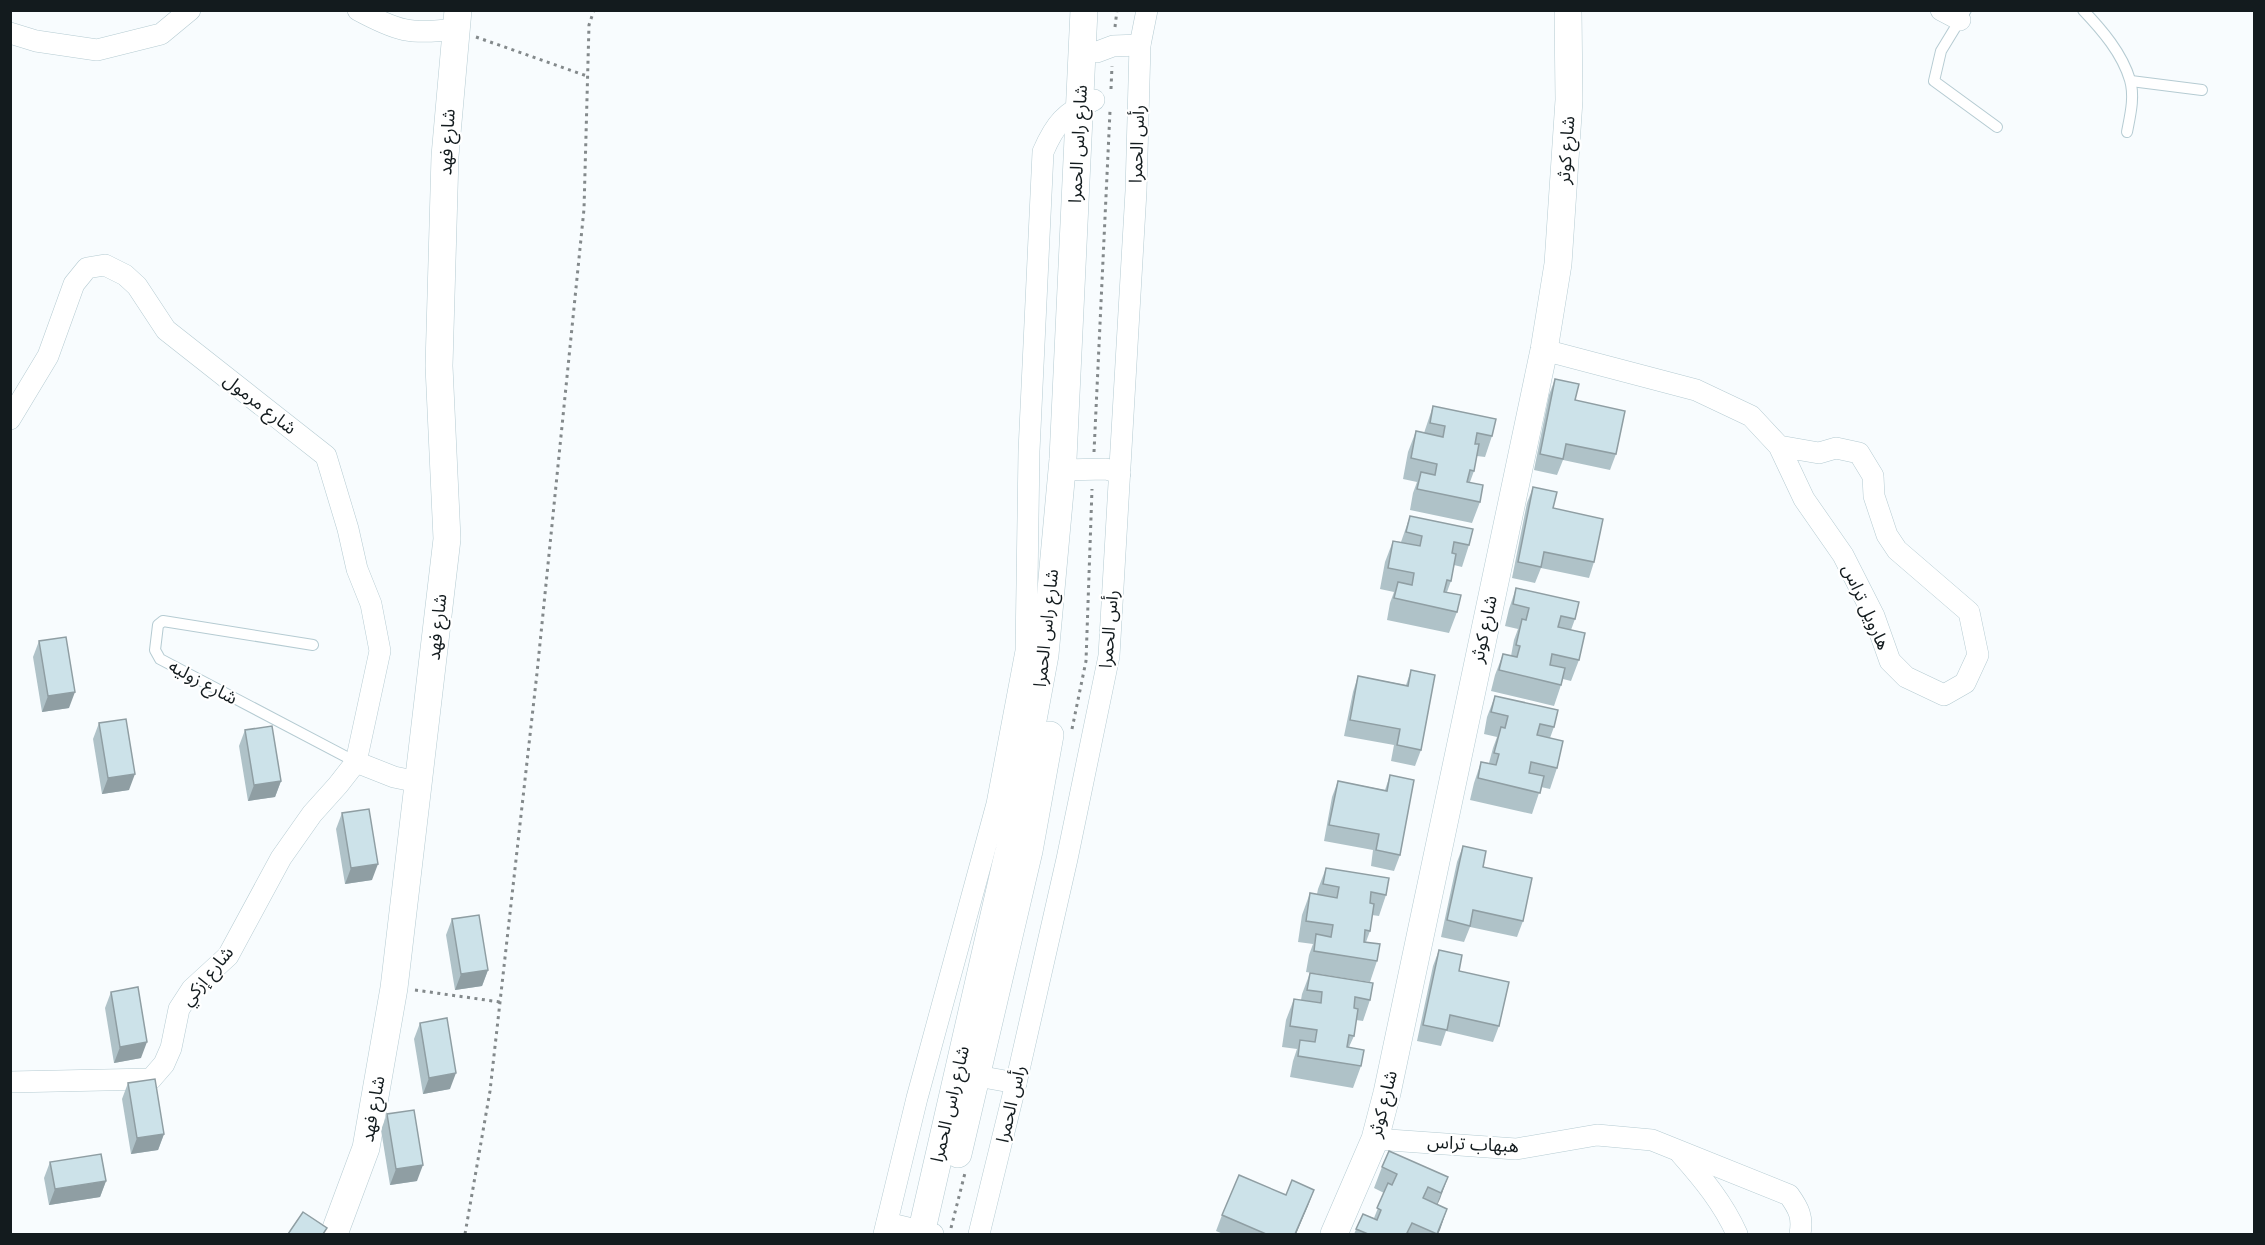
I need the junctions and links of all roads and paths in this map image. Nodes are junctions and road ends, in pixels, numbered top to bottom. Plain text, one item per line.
1 (190, 10) edge
2 (358, 10) edge
3 (594, 10) edge
4 (1084, 10) edge
5 (1099, 10) edge
6 (1147, 10) edge
7 (1568, 10) edge
8 (2083, 10) edge
9 (1956, 14) edge
10 (450, 17) edge
11 (10, 33) edge
12 (1140, 45) junction
13 (1089, 55) junction
14 (588, 76) junction
15 (2131, 81) junction
16 (2202, 90) dead end
17 (1087, 103) junction
18 (1997, 128) dead end
19 (2127, 132) dead end
20 (1544, 350) junction
21 (10, 420) edge
22 (1779, 446) junction
23 (1068, 469) junction
24 (1120, 473) junction
25 (314, 645) dead end
26 (1044, 655) junction
27 (356, 762) junction
28 (418, 782) junction
29 (394, 988) junction
30 (500, 1002) junction
31 (967, 1074) junction
32 (10, 1082) edge
33 (1016, 1083) junction
34 (1375, 1139) junction
35 (1676, 1149) junction
36 (885, 1229) edge
37 (334, 1234) edge
38 (465, 1234) edge
39 (929, 1234) edge
40 (979, 1234) edge
41 (1334, 1234) edge
42 (1737, 1234) edge
43 (1800, 1234) edge

1 - 11 street
2 - 10 street
3 - 14 path
4 - 13 street, شارع راس الحمرا
5 - 13 street, شارع راس الحمرا
6 - 12 street, رأس الحمرا
7 - 20 street, شارع كوثر
8 - 15 lane
9 - 18 lane
10 - 14 path
10 - 28 street, شارع فهد
12 - 13 street
12 - 24 street, رأس الحمرا
13 - 17 street, شارع راس الحمرا
14 - 30 path
15 - 16 lane
15 - 19 lane
17 - 23 street, شارع راس الحمرا
17 - 26 street
20 - 22 street, هارويل تراس
20 - 34 street, شارع كوثر
21 - 27 street, شارع مرمول
22 - 22 street, هارويل تراس
23 - 24 street
23 - 26 street, شارع راس الحمرا
24 - 33 street, رأس الحمرا
25 - 27 lane, شارع زوليه
26 - 31 street, شارع راس الحمرا
26 - 36 street
27 - 28 street
27 - 32 street, شارع إزكي
28 - 29 street, شارع فهد
29 - 30 path
29 - 37 street, شارع فهد
30 - 38 path
31 - 33 street
31 - 39 street, شارع راس الحمرا
33 - 40 street, رأس الحمرا
34 - 35 street, هبهاب تراس
34 - 41 street, شارع كوثر
35 - 42 street, هبهاب تراس
35 - 43 street, هبهاب تراس
36 - 39 street

